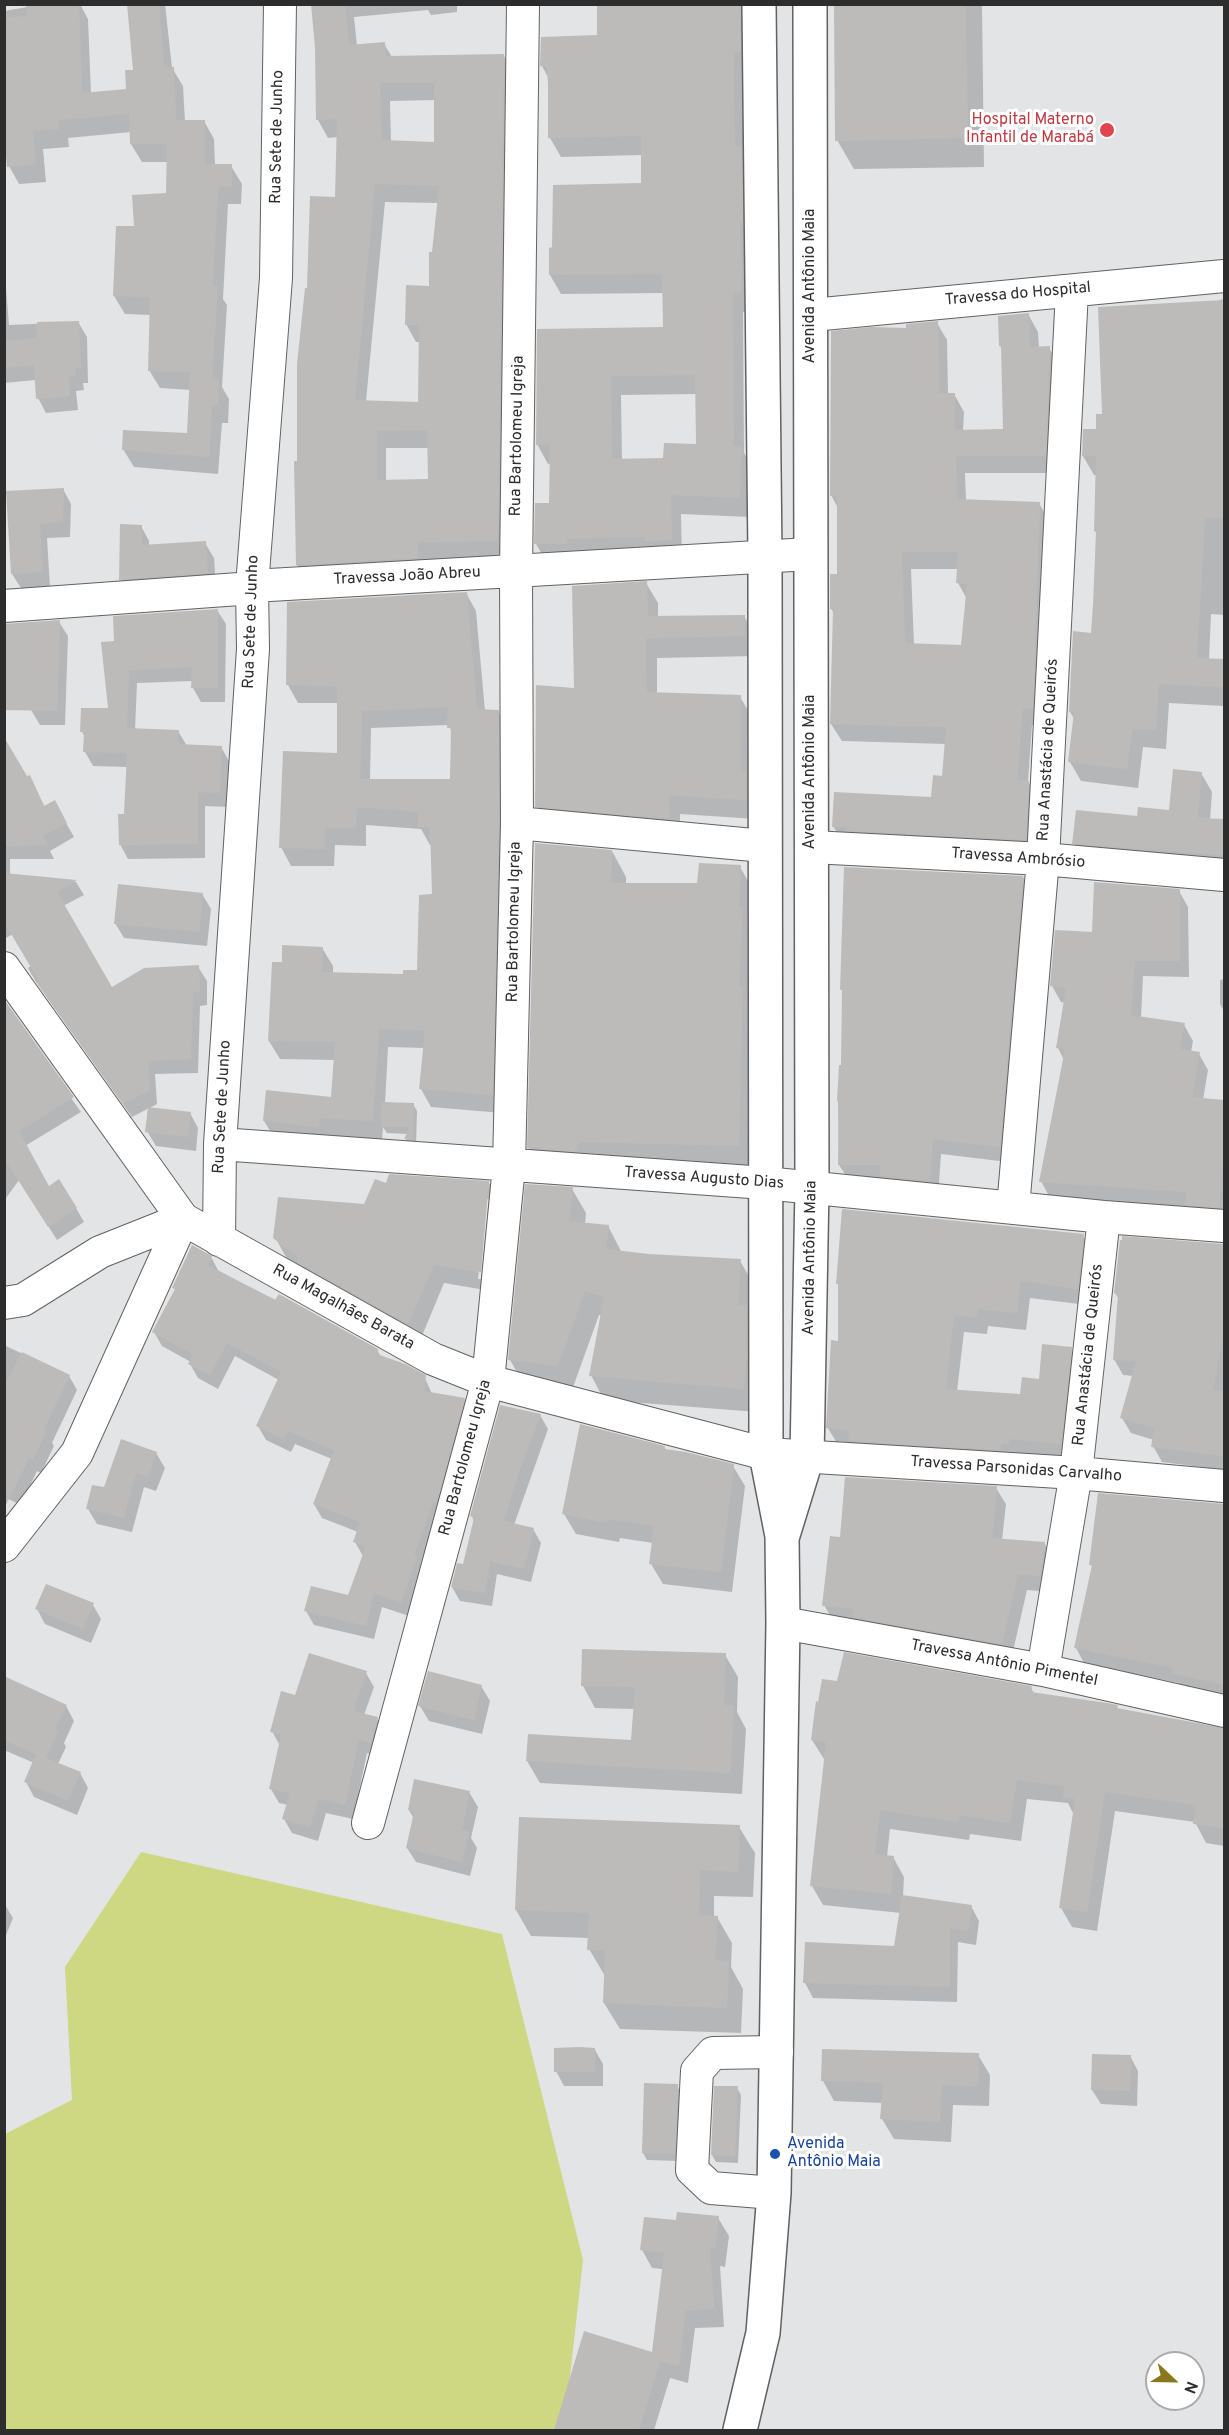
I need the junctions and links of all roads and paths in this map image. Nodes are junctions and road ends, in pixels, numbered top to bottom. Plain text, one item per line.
1 (280, 4) edge
2 (523, 4) edge
3 (759, 4) edge
4 (810, 4) edge
5 (1224, 276) edge
6 (1072, 291) junction
7 (812, 315) junction
8 (810, 554) junction
9 (765, 556) junction
10 (516, 571) junction
11 (252, 586) junction
12 (4, 606) edge
13 (517, 823) junction
14 (764, 846) junction
15 (812, 847) junction
16 (1043, 859) junction
17 (1224, 875) edge
18 (4, 968) edge
19 (220, 1144) junction
20 (509, 1166) junction
21 (765, 1183) junction
22 (813, 1187) junction
23 (1013, 1208) junction
24 (1104, 1217) junction
25 (183, 1219) junction
26 (1224, 1226) edge
27 (219, 1239) junction
28 (4, 1303) edge
29 (488, 1381) junction
30 (766, 1454) junction
31 (807, 1457) junction
32 (1076, 1473) junction
33 (1224, 1486) edge
34 (782, 1536) junction
35 (4, 1546) edge
36 (783, 1623) junction
37 (1043, 1670) junction
38 (1224, 1711) edge
39 (368, 1823) dead end
40 (777, 2052) junction
41 (774, 2193) junction
42 (740, 2430) edge

1 - 11 street, Rua Sete de Junho
2 - 10 street, Rua Bartolomeu Igreja
3 - 9 main road, Avenida Antônio Maia
4 - 7 main road, Avenida Antônio Maia
5 - 6 street, Travessa do Hospital
6 - 7 street, Travessa do Hospital
6 - 16 street, Rua Anastácia de Queirós
7 - 8 main road, Avenida Antônio Maia
8 - 9 street, Travessa João Abreu
8 - 15 main road, Avenida Antônio Maia
9 - 10 street, Travessa João Abreu
9 - 14 main road, Avenida Antônio Maia
10 - 11 street, Travessa João Abreu
10 - 13 street, Rua Bartolomeu Igreja
11 - 12 street, Travessa João Abreu
11 - 19 street, Rua Sete de Junho
13 - 14 street
13 - 20 street, Rua Bartolomeu Igreja
14 - 21 main road, Avenida Antônio Maia
15 - 16 street, Travessa Ambrósio
15 - 22 main road, Avenida Antônio Maia
16 - 17 street, Travessa Ambrósio
16 - 23 street, Rua Anastácia de Queirós
18 - 25 street, Rua Magalhães Barata
19 - 20 street, Travessa Augusto Dias
19 - 27 street, Rua Sete de Junho
20 - 21 street, Travessa Augusto Dias
20 - 29 street, Rua Bartolomeu Igreja
21 - 22 street, Travessa Augusto Dias
21 - 30 main road, Avenida Antônio Maia
22 - 23 street, Travessa Augusto Dias
22 - 31 main road, Avenida Antônio Maia
23 - 24 street, Travessa Augusto Dias
24 - 26 street, Travessa Augusto Dias
24 - 32 street, Rua Anastácia de Queirós
25 - 27 street, Rua Magalhães Barata
25 - 28 street
25 - 35 street
27 - 29 street, Rua Magalhães Barata
29 - 30 street, Rua Magalhães Barata
29 - 39 street, Rua Bartolomeu Igreja
30 - 31 street, Rua Magalhães Barata
30 - 34 main road, Avenida Antônio Maia
31 - 32 street, Travessa Parsonidas Carvalho
31 - 34 main road, Avenida Antônio Maia
32 - 33 street, Travessa Parsonidas Carvalho
32 - 37 street, Rua Anastácia de Queirós
34 - 36 main road, Avenida Antônio Maia
36 - 37 street, Travessa Antônio Pimentel
36 - 40 main road, Avenida Antônio Maia
37 - 38 street, Travessa Antônio Pimentel
40 - 41 main road, Avenida Antônio Maia
40 - 41 street
41 - 42 main road, Avenida Antônio Maia

